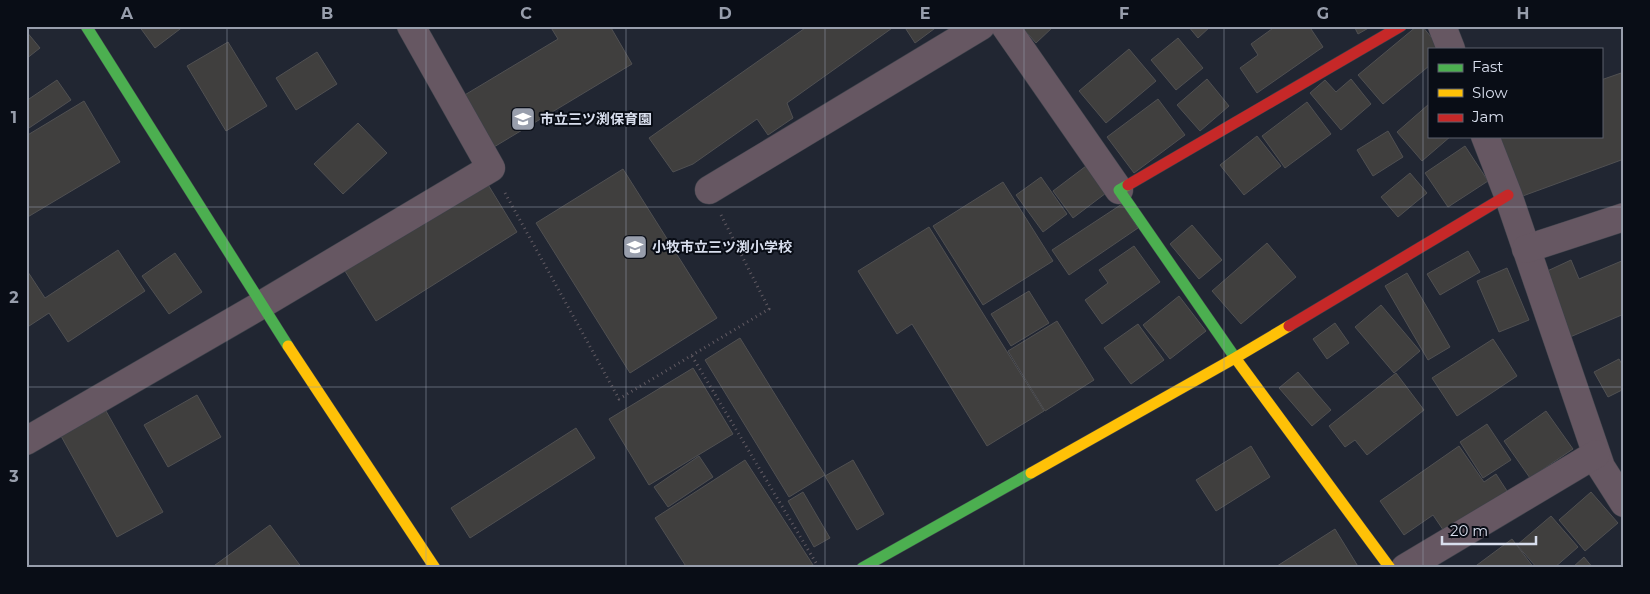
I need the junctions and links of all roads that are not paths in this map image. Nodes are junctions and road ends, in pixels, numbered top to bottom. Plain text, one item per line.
1 (86, 26) edge
2 (411, 26) edge
3 (981, 26) edge
4 (1005, 26) edge
5 (1401, 26) edge
6 (1442, 26) edge
7 (1451, 48) edge
8 (1486, 138) edge
9 (708, 190) road end
10 (1119, 190) junction
11 (1508, 196) junction
12 (1624, 217) edge
13 (1526, 249) junction
14 (261, 305) junction
15 (1235, 358) junction
16 (26, 441) edge
17 (1596, 454) junction
18 (1624, 503) edge
19 (435, 568) edge
20 (862, 568) edge
21 (1390, 568) edge
22 (1406, 568) edge

1 - 14 street
2 - 14 street
3 - 9 street
4 - 10 street
5 - 10 street
6 - 7 street
8 - 11 street
10 - 15 street
11 - 13 street
11 - 15 street
12 - 13 street
13 - 17 street
14 - 16 street
14 - 19 street
15 - 20 street
15 - 21 street
17 - 18 street
17 - 22 street

